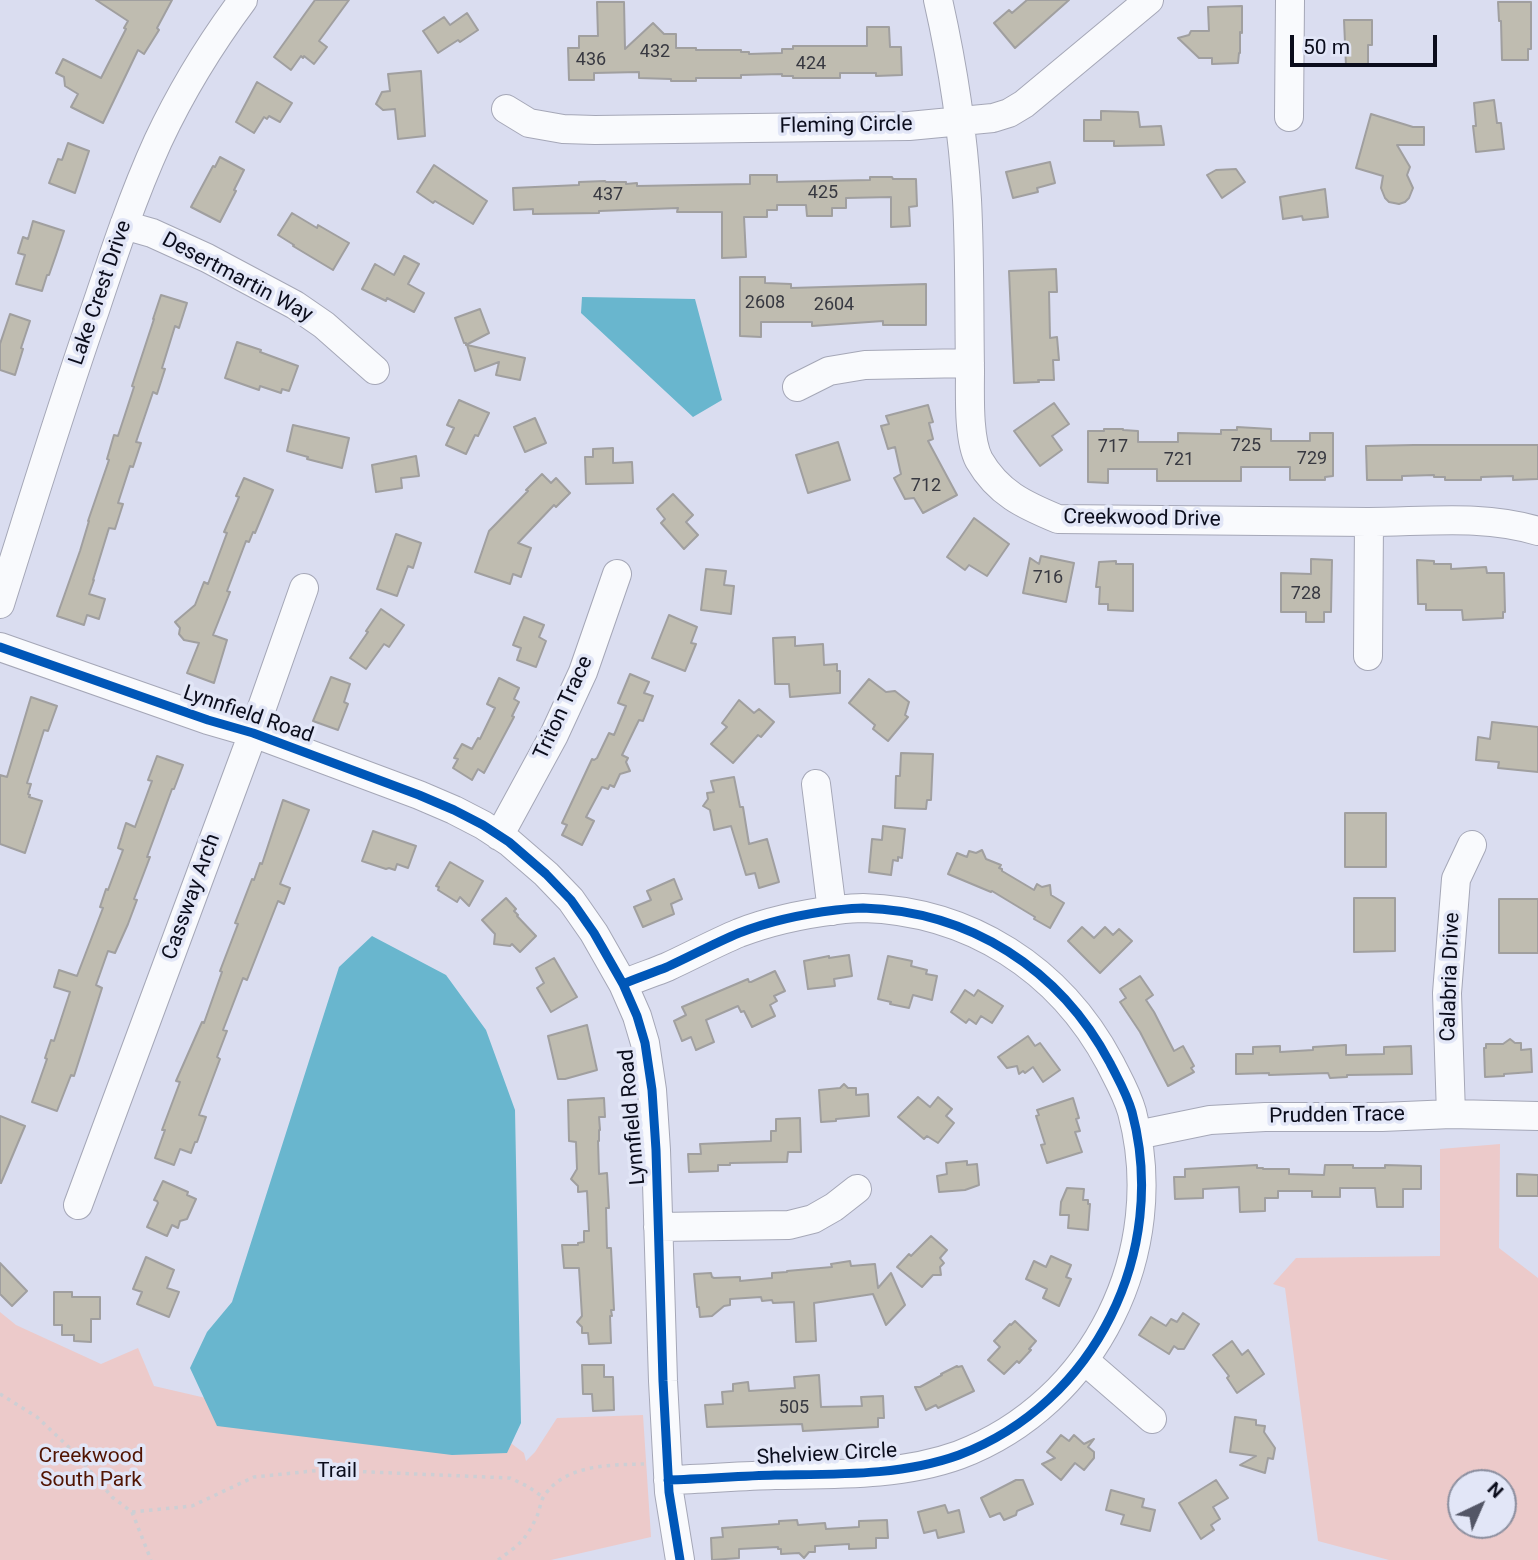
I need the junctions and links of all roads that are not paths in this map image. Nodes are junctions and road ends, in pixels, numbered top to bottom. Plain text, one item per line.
1 (243, 0) edge
2 (938, 0) edge
3 (1149, 0) edge
4 (1290, 0) edge
5 (506, 109) dead end
6 (1289, 117) dead end
7 (959, 121) junction
8 (124, 225) junction
9 (970, 363) junction
10 (375, 370) dead end
11 (797, 387) dead end
12 (1369, 522) junction
13 (1538, 531) edge
14 (617, 574) dead end
15 (304, 588) dead end
16 (0, 604) edge
17 (0, 647) edge
18 (1368, 656) dead end
19 (253, 733) junction
20 (816, 784) dead end
21 (499, 836) junction
22 (1472, 845) dead end
23 (832, 911) junction
24 (623, 984) junction
25 (1451, 1114) junction
26 (1538, 1116) edge
27 (1137, 1135) junction
28 (857, 1189) dead end
29 (78, 1205) dead end
30 (658, 1227) junction
31 (1084, 1360) junction
32 (1152, 1419) dead end
33 (668, 1472) junction
34 (680, 1560) edge

1 - 8 street, Lake Crest Drive
2 - 7 street, Creekwood Drive
3 - 7 street, Fleming Circle
4 - 6 street
5 - 7 street, Fleming Circle
7 - 9 street, Creekwood Drive
8 - 10 street, Desertmartin Way
8 - 16 street, Lake Crest Drive
9 - 11 street
9 - 12 street, Creekwood Drive
12 - 13 street, Creekwood Drive
12 - 18 street
14 - 21 street, Triton Trace
15 - 19 street, Cassway Arch
17 - 19 street, Lynnfield Road
19 - 21 street, Lynnfield Road
19 - 29 street, Cassway Arch
20 - 23 street
21 - 24 street, Lynnfield Road
22 - 25 street, Calabria Drive
23 - 24 street, Shelview Circle
23 - 27 street, Shelview Circle
24 - 30 street, Lynnfield Road
25 - 26 street, Prudden Trace
25 - 27 street, Prudden Trace
27 - 31 street, Shelview Circle
28 - 30 street
30 - 33 street, Lynnfield Road
31 - 32 street
31 - 33 street, Shelview Circle
33 - 34 street, Lynnfield Road

